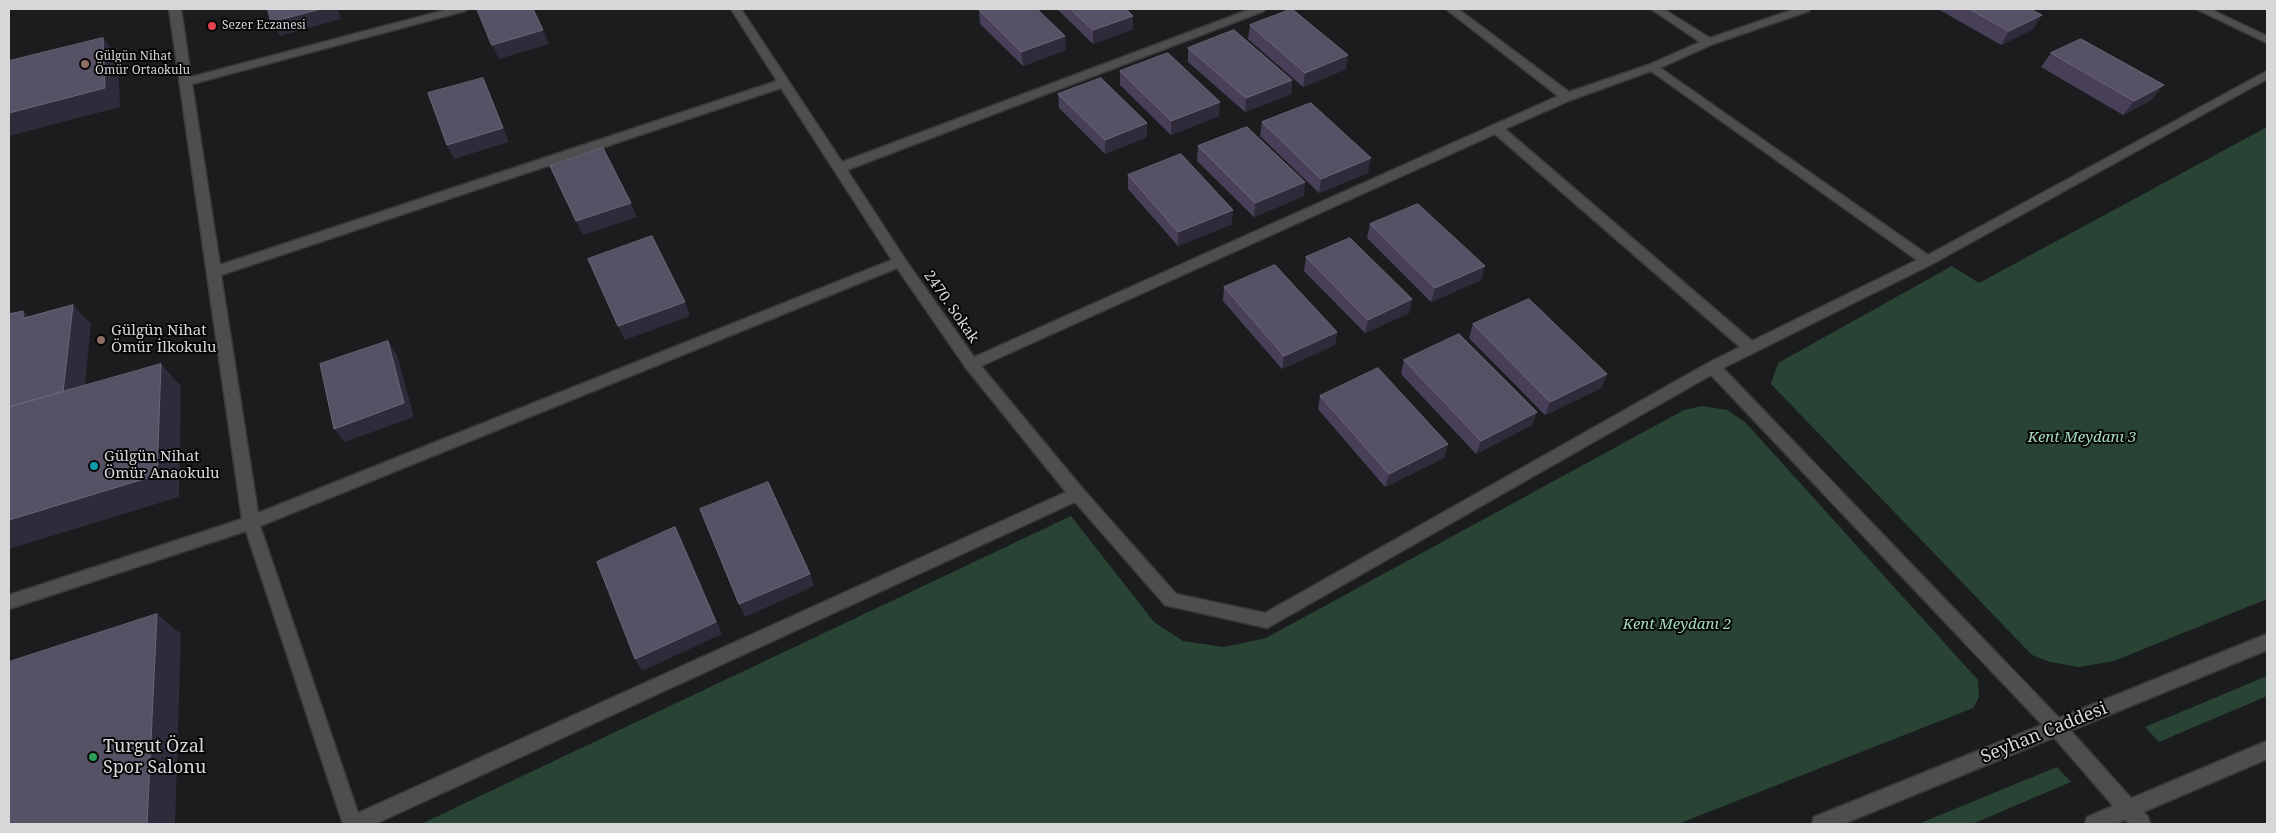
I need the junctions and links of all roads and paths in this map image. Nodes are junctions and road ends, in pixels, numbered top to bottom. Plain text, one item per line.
1 (175, 9) edge
2 (461, 9) edge
3 (736, 9) edge
4 (1260, 9) edge
5 (1451, 9) edge
6 (1656, 9) edge
7 (1805, 9) edge
8 (2202, 9) edge
9 (2267, 40) edge
10 (1709, 42) junction
11 (1652, 67) junction
12 (2267, 74) edge
13 (186, 82) junction
14 (784, 83) junction
15 (1567, 97) junction
16 (1497, 129) junction
17 (839, 168) junction
18 (1927, 261) junction
19 (900, 262) junction
20 (214, 272) junction
21 (1752, 349) junction
22 (971, 364) junction
23 (1713, 367) junction
24 (1077, 494) junction
25 (251, 522) junction
26 (9, 602) edge
27 (2267, 642) edge
28 (2057, 728) junction
29 (2267, 750) edge
30 (2129, 810) junction
31 (353, 824) edge
32 (1821, 824) edge
33 (2094, 824) edge
34 (2141, 824) edge

1 - 13 street
2 - 13 street
3 - 14 street, 2470. Sokak
4 - 17 street
5 - 15 street
6 - 10 street
7 - 10 street
8 - 9 street
10 - 11 street
11 - 15 street
11 - 18 street
12 - 18 street
13 - 20 street
14 - 17 street, 2470. Sokak
14 - 20 street
15 - 16 street
16 - 21 street
16 - 22 street
17 - 19 street, 2470. Sokak
18 - 21 street
19 - 22 street, 2470. Sokak
19 - 25 street
20 - 25 street
21 - 23 street
22 - 24 street, 2470. Sokak
23 - 24 street, 2470. Sokak
23 - 28 street
24 - 31 street
25 - 26 street
25 - 31 street
27 - 28 street, Seyhan Caddesi
28 - 30 street
28 - 32 street, Seyhan Caddesi
29 - 30 street
30 - 33 street
30 - 34 street

